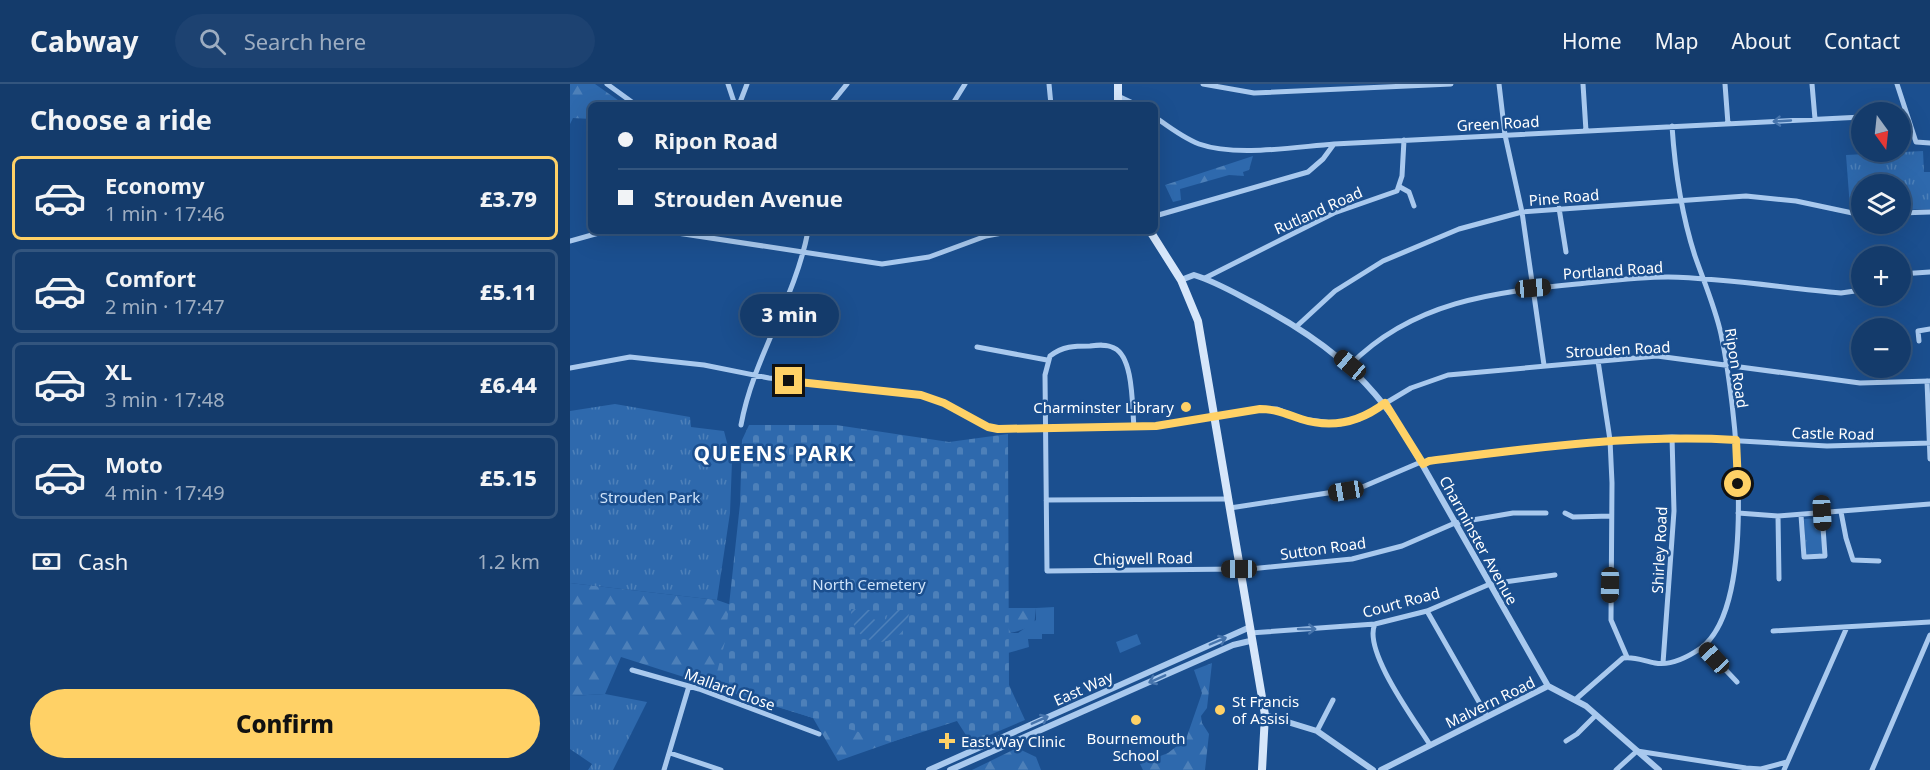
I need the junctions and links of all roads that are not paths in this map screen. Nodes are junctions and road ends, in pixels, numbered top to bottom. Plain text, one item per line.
1 (607, 84) edge
2 (728, 84) edge
3 (747, 84) edge
4 (847, 84) edge
5 (965, 84) edge
6 (1049, 84) edge
7 (1118, 84) edge
8 (1203, 84) edge
9 (1451, 84) edge
10 (1499, 84) edge
11 (1583, 84) edge
12 (1725, 84) edge
13 (1812, 84) edge
14 (1897, 84) edge
15 (1410, 85) edge
16 (1118, 96) junction
17 (632, 102) edge
18 (736, 102) edge
19 (738, 102) edge
20 (832, 102) edge
21 (954, 102) edge
22 (1051, 102) edge
23 (1118, 102) edge
24 (1131, 102) edge
25 (1902, 102) edge
26 (1851, 117) edge
27 (1158, 119) edge
28 (1815, 119) junction
29 (1728, 124) junction
30 (1672, 126) junction
31 (1911, 130) edge
32 (1586, 131) junction
33 (1505, 135) junction
34 (1404, 140) junction
35 (1930, 143) edge
36 (1334, 144) junction
37 (1400, 187) junction
38 (1680, 200) junction
39 (1414, 206) dead end
40 (1559, 208) junction
41 (1522, 212) junction
42 (1930, 212) edge
43 (1851, 213) edge
44 (1911, 213) edge
45 (1158, 215) edge
46 (595, 234) edge
47 (709, 234) edge
48 (728, 234) edge
49 (807, 234) edge
50 (997, 234) edge
51 (1152, 234) edge
52 (730, 240) junction
53 (570, 241) edge
54 (1566, 252) dead end
55 (804, 253) junction
56 (1930, 272) edge
57 (1911, 273) edge
58 (1205, 278) junction
59 (1180, 280) junction
60 (1705, 280) junction
61 (1533, 288) junction
62 (1851, 292) edge
63 (1297, 326) junction
64 (1930, 329) edge
65 (1919, 341) dead end
66 (977, 347) dead end
67 (1047, 360) junction
68 (1598, 362) junction
69 (1350, 365) junction
70 (1544, 365) junction
71 (1726, 365) junction
72 (570, 368) edge
73 (755, 374) junction
74 (1928, 381) edge
75 (1385, 403) junction
76 (1215, 418) junction
77 (741, 425) dead end
78 (1134, 427) junction
79 (1045, 429) junction
80 (1672, 437) junction
81 (1610, 440) junction
82 (1736, 440) junction
83 (1930, 443) edge
84 (1930, 459) edge
85 (1422, 463) junction
86 (1046, 500) junction
87 (1230, 503) junction
88 (1930, 504) edge
89 (1842, 512) junction
90 (1546, 513) dead end
91 (1565, 513) dead end
92 (1738, 513) junction
93 (1822, 513) junction
94 (1801, 514) junction
95 (1611, 516) junction
96 (1778, 516) junction
97 (1455, 523) junction
98 (1879, 561) dead end
99 (1239, 569) junction
100 (1555, 575) dead end
101 (1779, 579) dead end
102 (1490, 584) junction
103 (1427, 611) junction
104 (1930, 622) edge
105 (1375, 624) junction
106 (1847, 627) junction
107 (1773, 631) dead end
108 (1249, 634) junction
109 (1930, 635) edge
110 (1703, 646) junction
111 (1627, 657) junction
112 (1663, 663) junction
113 (632, 670) dead end
114 (1737, 682) dead end
115 (689, 686) junction
116 (1548, 686) junction
117 (1576, 699) junction
118 (1333, 700) dead end
119 (1264, 715) junction
120 (1596, 715) junction
121 (1487, 716) junction
122 (1317, 730) junction
123 (819, 734) dead end
124 (1566, 741) dead end
125 (1430, 745) junction
126 (1637, 751) junction
127 (670, 753) junction
128 (1787, 762) junction
129 (664, 770) edge
130 (721, 770) edge
131 (929, 770) edge
132 (950, 770) edge
133 (1262, 770) edge
134 (1373, 770) edge
135 (1380, 770) edge
136 (1616, 770) edge
137 (1659, 770) edge
138 (1784, 770) edge
139 (1872, 770) edge

1 - 17 street
2 - 18 street
3 - 19 street
4 - 20 street
5 - 21 street
6 - 22 street
7 - 16 main road
8 - 15 street
9 - 15 street
10 - 33 street
11 - 32 street
12 - 29 street
13 - 28 street
14 - 25 street
16 - 23 main road
16 - 24 street
26 - 28 street, Green Road
27 - 36 street, Green Road
28 -> 29 street, Green Road
29 - 30 street, Green Road
30 - 32 street, Green Road
30 - 38 street, Ripon Road
31 - 35 street
32 - 33 street, Green Road
33 - 34 street, Green Road
33 - 41 street
34 - 36 street, Green Road
34 - 37 street
36 - 45 street
37 - 39 street
37 - 58 street, Rutland Road
38 - 40 street, Pine Road
38 - 43 street, Pine Road
38 - 60 street, Ripon Road
40 - 41 street, Pine Road
40 - 54 street
41 - 61 street
41 - 63 street, Pine Road
42 - 44 street
46 - 53 street
47 - 52 street
48 - 52 street
49 - 55 street
50 - 55 street
51 - 59 main road
52 - 55 street
55 - 73 street
56 - 57 street
58 - 59 street
58 - 63 street, Charminster Avenue
59 - 76 main road
60 - 61 street, Portland Road
60 - 62 street, Portland Road
60 - 71 street, Ripon Road
61 - 69 street, Portland Road
61 - 70 street
63 - 69 street, Charminster Avenue
64 - 65 street
66 - 67 street
67 - 78 street
67 - 79 street
68 - 70 street, Strouden Road
68 - 71 street, Strouden Road
68 - 81 street
69 - 75 street, Charminster Avenue
70 - 75 street, Strouden Road
71 - 74 street, Strouden Road
71 - 82 street, Ripon Road
72 - 73 street, Strouden Road
73 - 77 street
73 - 79 street, Strouden Road
74 - 83 street
75 - 76 street, Strouden Road
75 - 85 street, Charminster Avenue
76 - 78 street, Strouden Road
76 - 87 main road
78 - 79 street, Strouden Road
79 - 86 street
80 - 81 street, Castle Road
80 - 82 street, Castle Road
80 - 112 street, Shirley Road
81 - 85 street, Castle Road
81 - 95 street
82 - 83 street, Castle Road
82 - 92 street, Ripon Road
83 - 84 street
85 - 87 street, Castle Road
85 - 97 street, Charminster Avenue
86 - 87 street, Castle Road
86 - 99 street, Chigwell Road
87 - 99 main road
88 - 89 street
89 - 93 street
89 - 98 street
90 - 97 street, Sutton Road
91 - 95 street
92 - 96 street
92 - 110 street, Ripon Road
93 - 94 street
93 - 94 street
94 - 96 street
95 - 111 street
96 - 101 street
97 - 99 street, Sutton Road
97 - 102 street, Charminster Avenue
99 - 108 main road
100 - 102 street, Court Road
102 - 103 street, Court Road
102 - 116 street, Charminster Avenue
103 - 105 street, Court Road
103 - 121 street
104 - 106 street
108 -> 105 street, Court Road
105 - 125 street
106 - 107 street
106 - 128 street
108 - 119 main road
131 -> 108 street, East Way
108 -> 132 street, East Way
109 - 139 street
110 - 112 street, Ripon Road
110 - 114 street
111 - 112 street, Ripon Road
111 - 117 street
113 - 115 street, Mallard Close
115 - 123 street, Mallard Close
115 - 127 street
116 - 117 street, Malvern Road
116 - 121 street, Malvern Road
117 - 120 street, Malvern Road
118 - 122 street
119 - 122 street
119 - 133 main road
120 - 124 street
120 - 126 street, Malvern Road
121 - 125 street, Malvern Road
122 - 134 street
125 - 135 street, Malvern Road
126 - 128 street
126 - 136 street
126 - 137 street, Malvern Road
127 - 129 street
127 - 130 street
128 - 138 street

